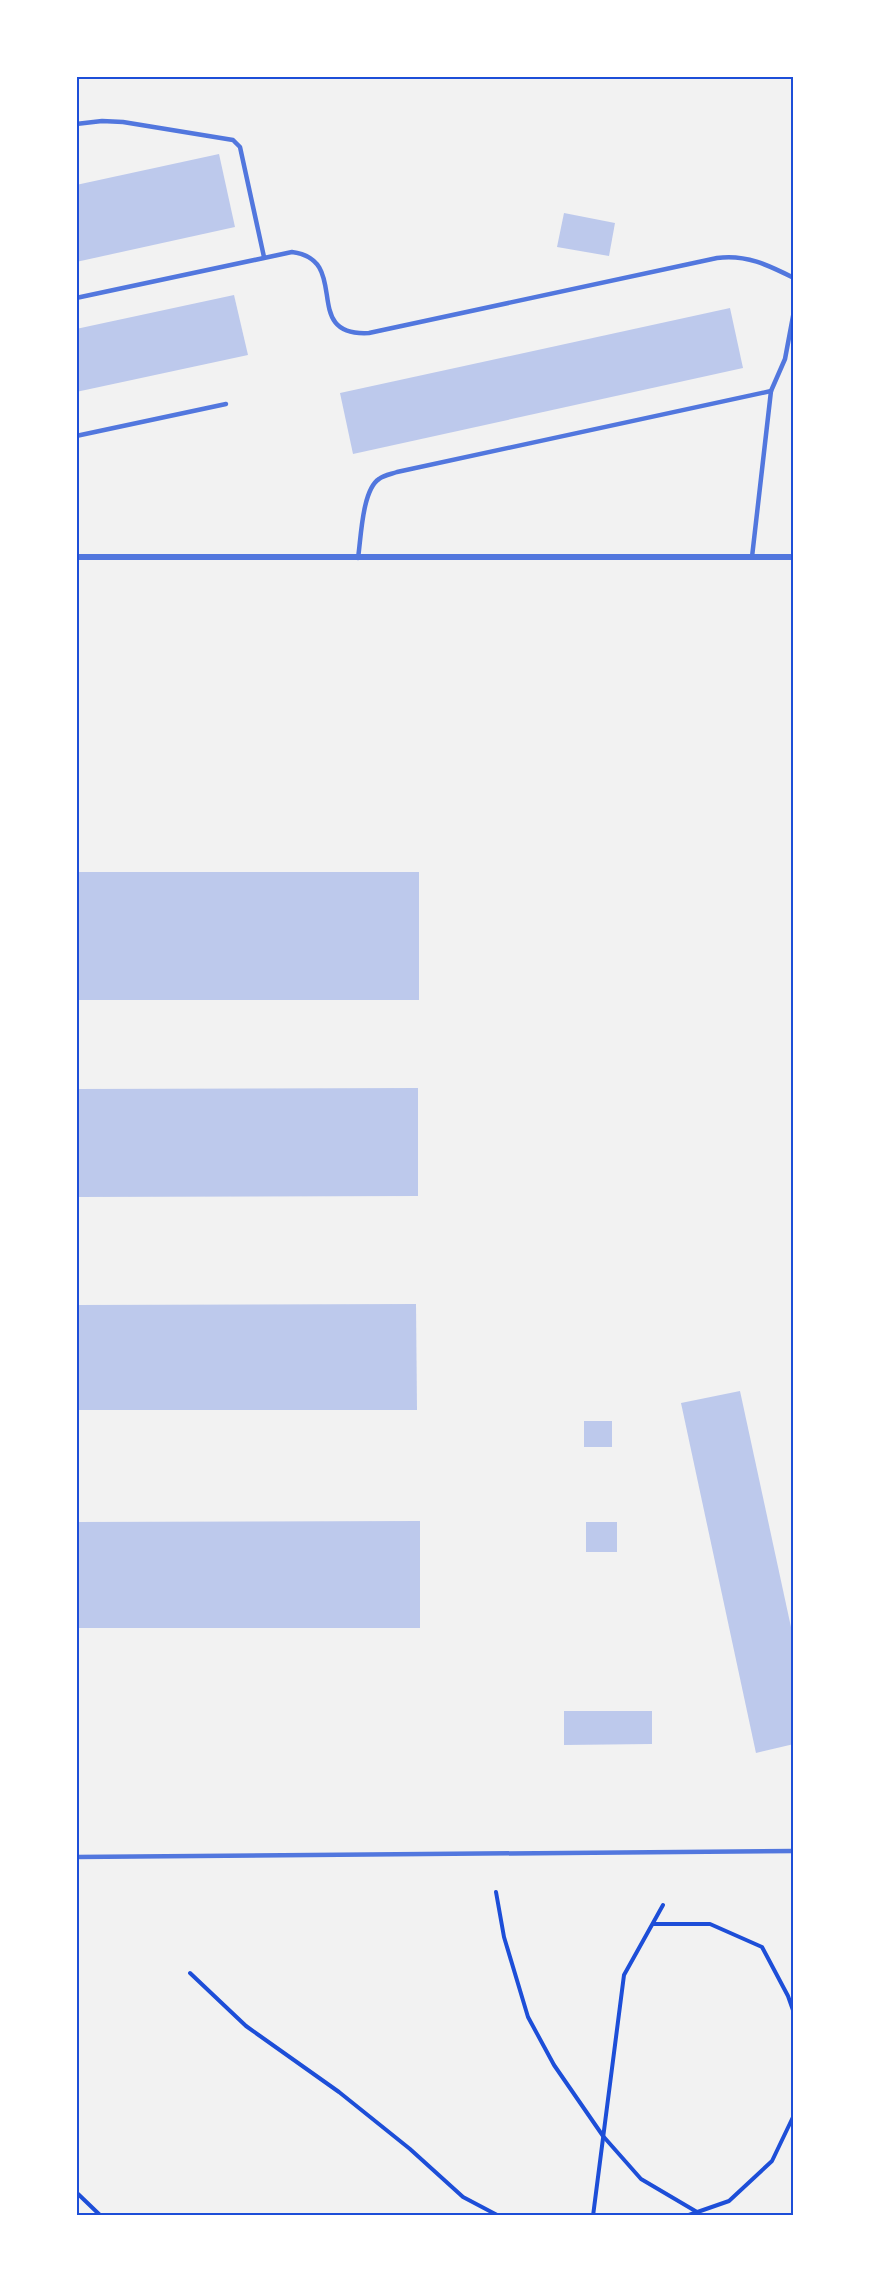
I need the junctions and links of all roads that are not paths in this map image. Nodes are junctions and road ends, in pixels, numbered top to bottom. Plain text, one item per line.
1 (76, 124) edge
2 (264, 257) junction
3 (794, 278) edge
4 (76, 298) edge
5 (794, 311) edge
6 (771, 391) junction
7 (226, 404) dead end
8 (76, 436) edge
9 (76, 557) edge
10 (752, 557) junction
11 (794, 557) edge
12 (358, 558) junction
13 (794, 1851) edge
14 (76, 1857) edge

1 - 2 lane
2 - 3 lane
2 - 4 lane
5 - 6 lane
6 - 10 lane
6 - 12 lane
7 - 8 lane
9 - 12 street
10 - 11 street
10 - 12 street
13 - 14 lane

